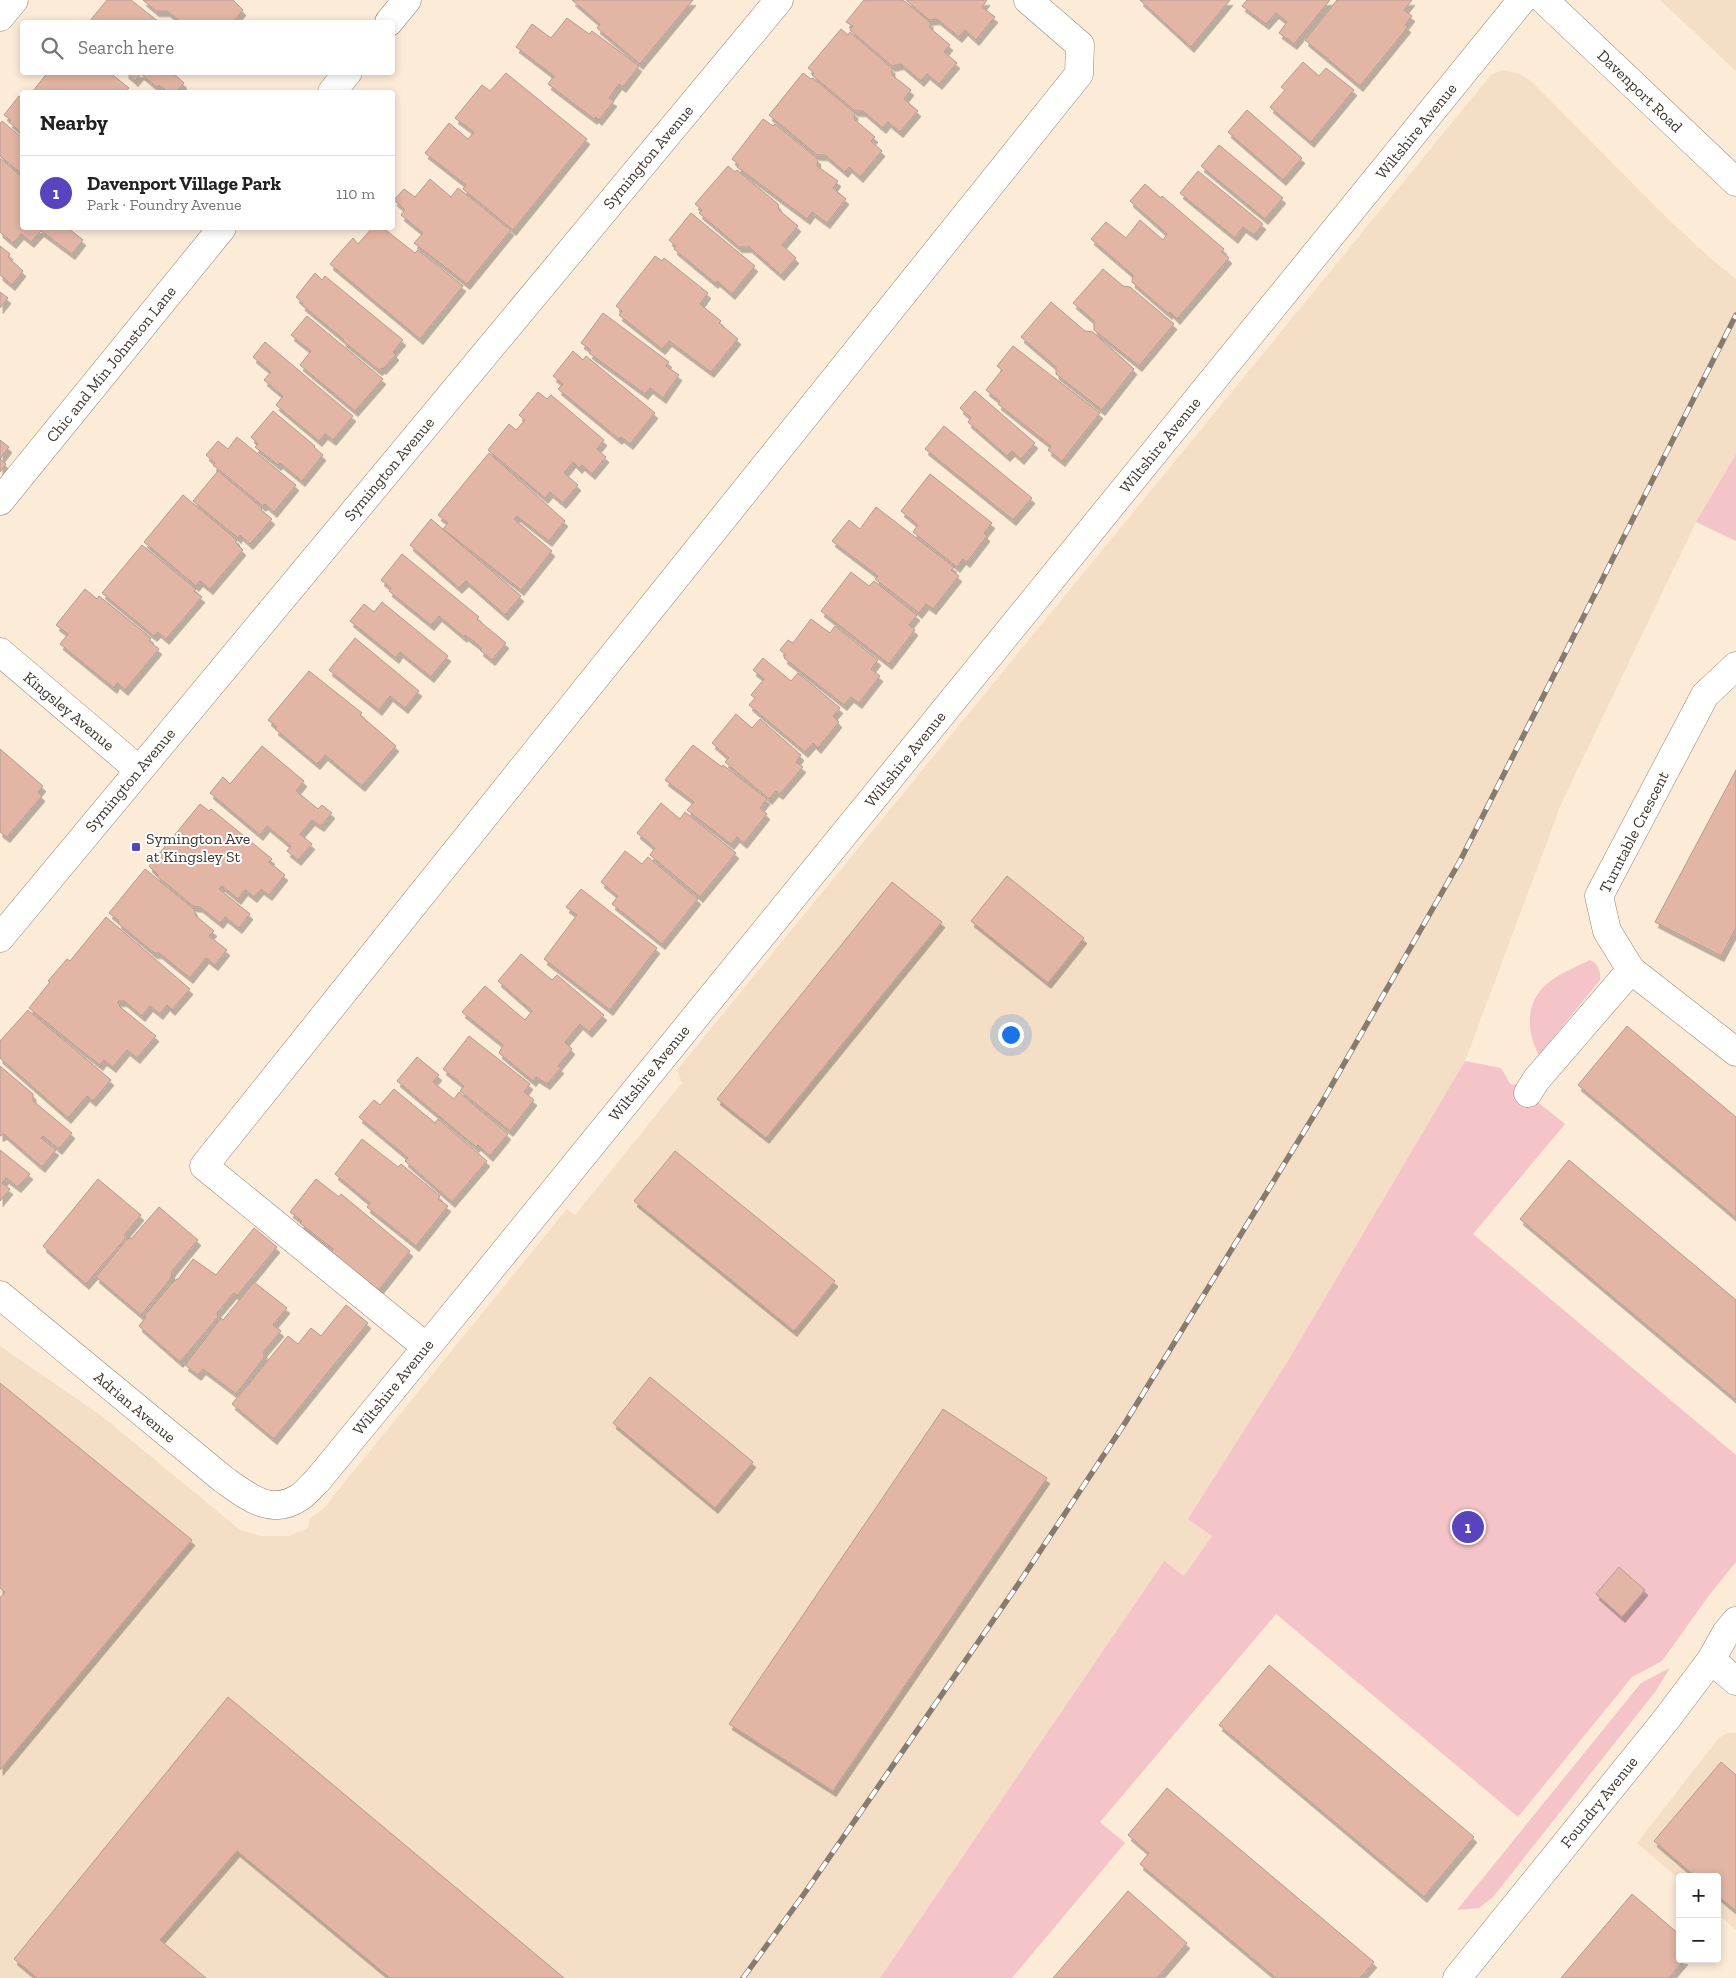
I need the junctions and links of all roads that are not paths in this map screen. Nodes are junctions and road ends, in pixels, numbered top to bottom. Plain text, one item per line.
1 (14, 0) edge
2 (407, 0) edge
3 (779, 0) edge
4 (1028, 0) edge
5 (1522, 0) edge
6 (1544, 0) edge
7 (0, 17) edge
8 (391, 20) edge
9 (346, 75) edge
10 (334, 90) edge
11 (1736, 182) edge
12 (220, 230) edge
13 (0, 500) edge
14 (0, 652) edge
15 (1736, 666) edge
16 (139, 770) junction
17 (0, 938) edge
18 (1631, 970) junction
19 (1736, 1052) edge
20 (1528, 1093) dead end
21 (0, 1295) edge
22 (425, 1346) junction
23 (278, 1506) joint
24 (1736, 1621) edge
25 (1711, 1660) junction
26 (1736, 1681) edge
27 (1457, 1978) edge

1 - 7 street
2 - 8 street
3 - 16 street, Symington Avenue
4 - 22 street
5 - 22 street, Wiltshire Avenue
6 - 11 street, Davenport Road
9 - 10 street
12 - 13 street, Chic and Min Johnston Lane
14 - 16 street, Kingsley Avenue
15 - 18 street, Turntable Crescent
16 - 17 street, Symington Avenue
18 - 19 street, Turntable Crescent
18 - 20 street
21 - 23 street, Adrian Avenue
22 - 23 street, Wiltshire Avenue
24 - 25 street, Foundry Avenue
25 - 26 street
25 - 27 street, Foundry Avenue

